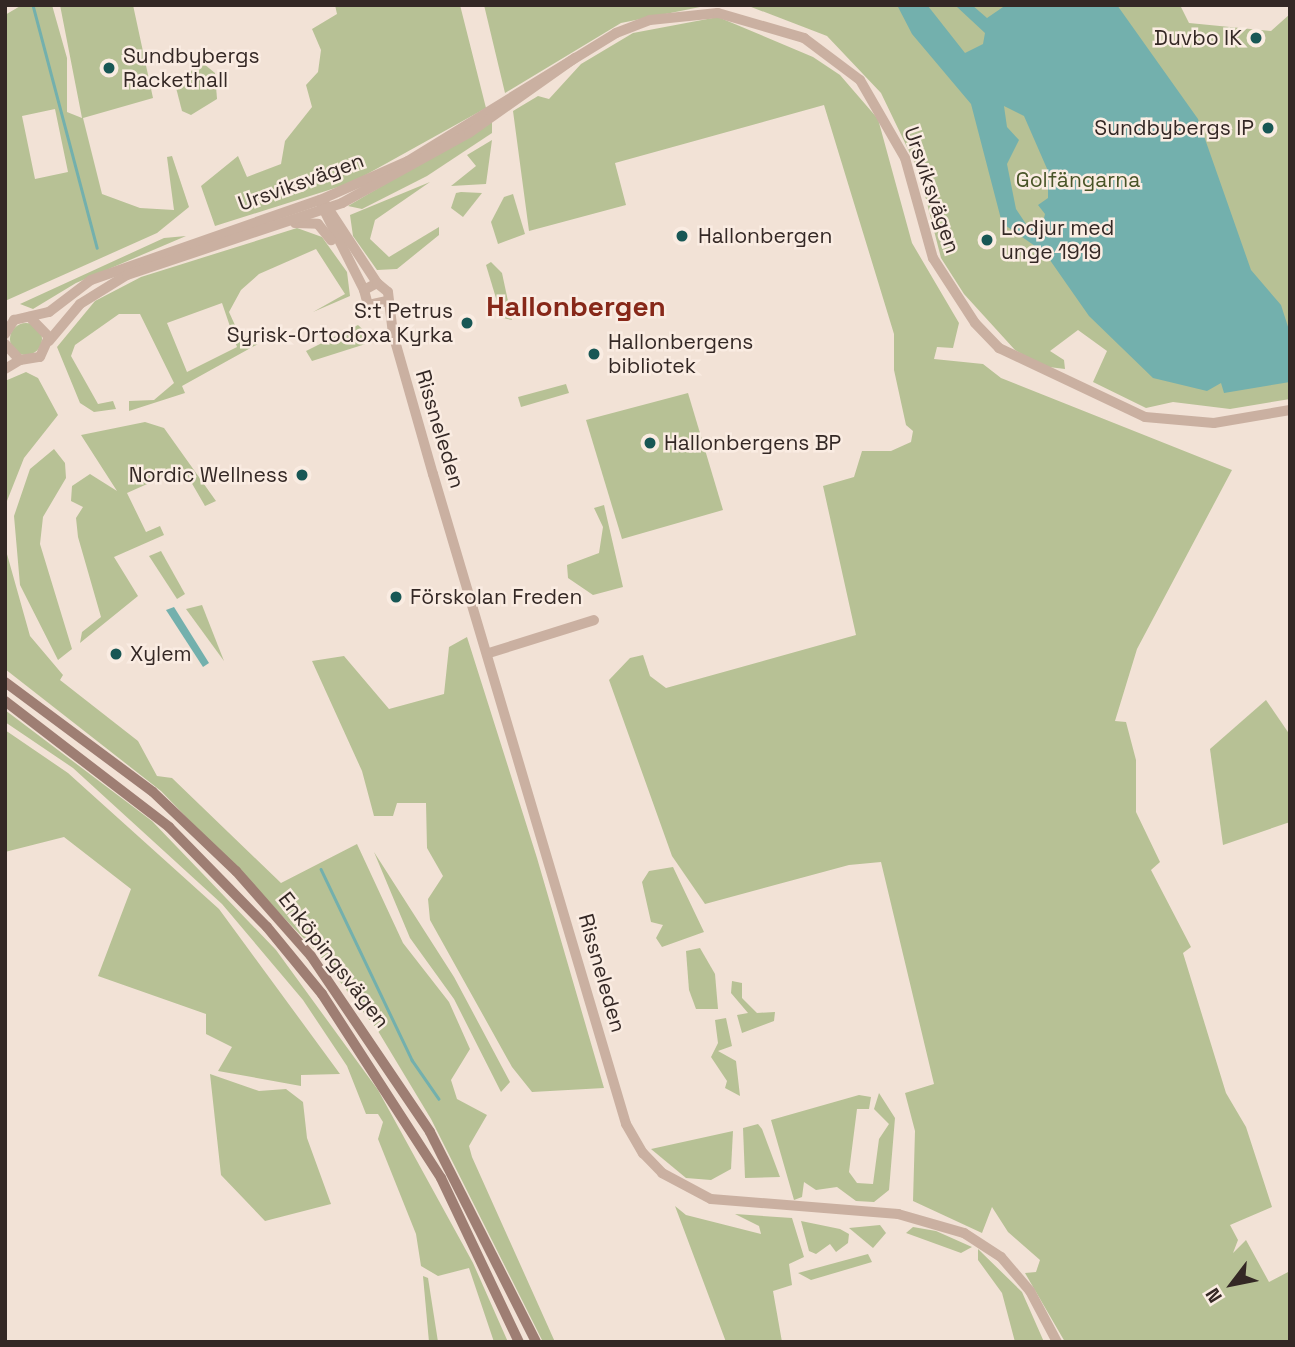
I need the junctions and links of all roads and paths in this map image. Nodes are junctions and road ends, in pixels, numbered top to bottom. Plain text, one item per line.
1 (324, 206) junction
2 (257, 232) junction
3 (341, 250) junction
4 (377, 283) junction
5 (364, 290) junction
6 (387, 301) junction
7 (374, 308) junction
8 (30, 317) junction
9 (5, 334) edge
10 (393, 334) junction
11 (49, 341) junction
12 (5, 344) edge
13 (20, 360) junction
14 (5, 369) edge
15 (1290, 410) edge
16 (594, 620) dead end
17 (489, 653) junction
18 (5, 682) edge
19 (5, 701) edge
20 (519, 1342) edge
21 (536, 1342) edge
22 (1057, 1342) edge

1 - 2 street, Ursviksvägen
1 - 3 street
1 - 4 street
1 - 8 street, Ursviksvägen
1 - 15 street, Ursviksvägen
2 - 3 street
2 - 11 street, Ursviksvägen
3 - 5 street
4 - 5 street
4 - 6 street
5 - 7 street
6 - 7 street
6 - 10 street, Rissneleden
7 - 10 street, Rissneleden
8 - 9 street, Ursviksvägen
8 - 11 street
10 - 17 street, Rissneleden
11 - 13 street, Ursviksvägen
12 - 13 street
13 - 14 street
16 - 17 street
17 - 22 street, Rissneleden
18 - 21 main road, Enköpingsvägen
19 - 20 main road, Enköpingsvägen

